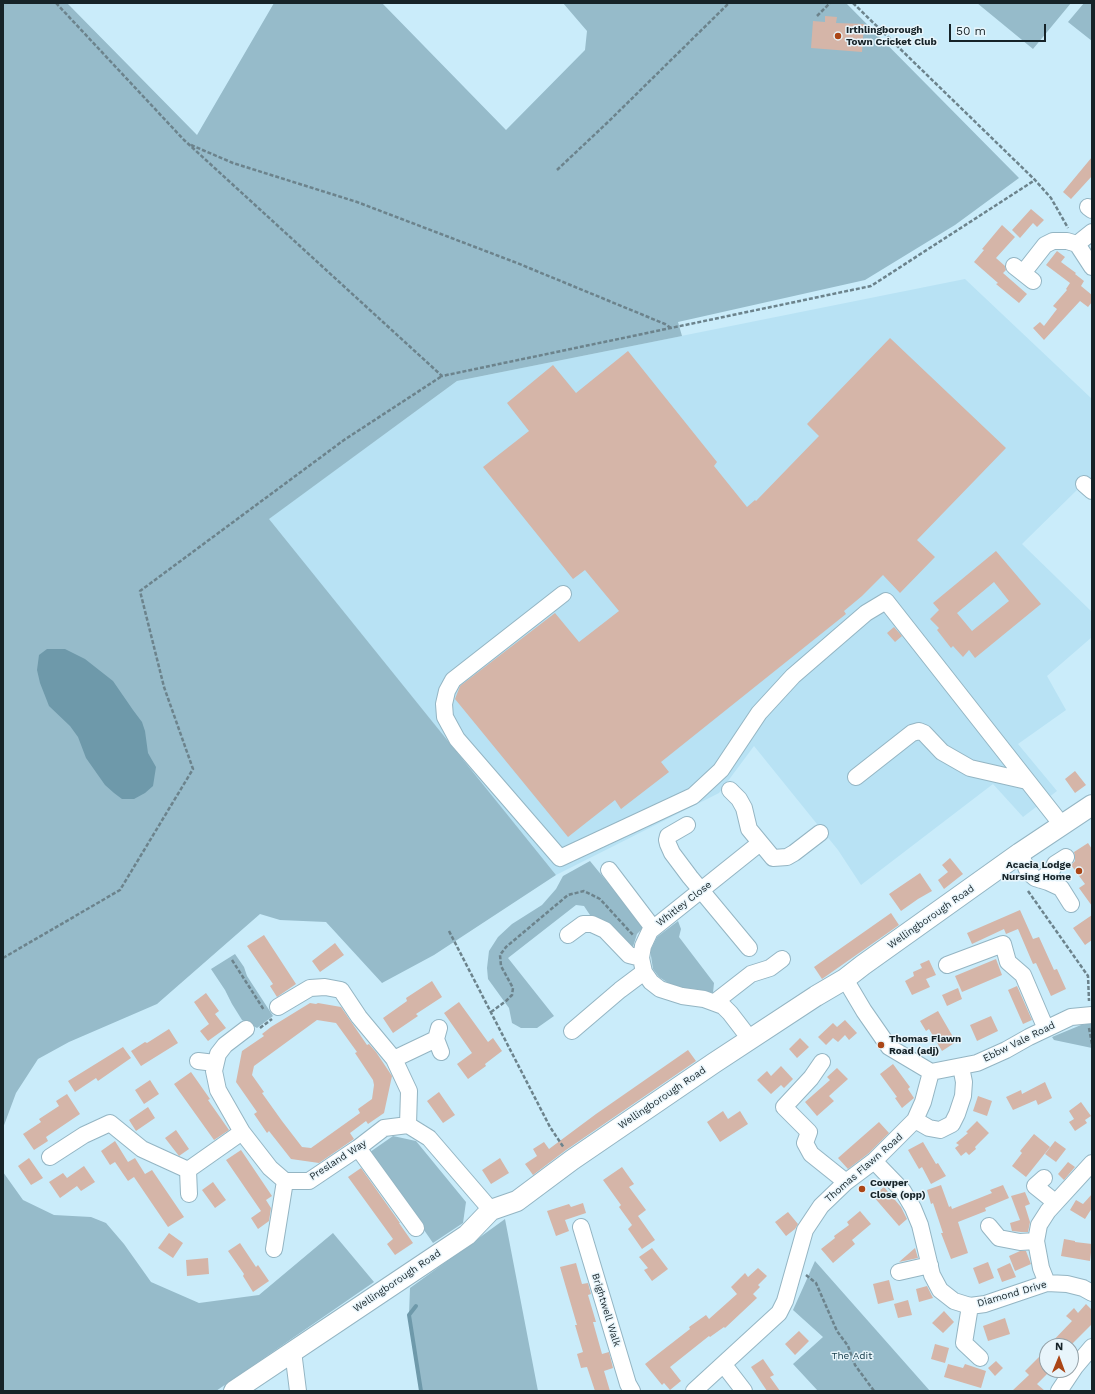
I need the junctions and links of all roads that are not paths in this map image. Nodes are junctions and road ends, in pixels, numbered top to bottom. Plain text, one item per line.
1 (1092, 232) edge
2 (1077, 244) junction
3 (1092, 267) edge
4 (1023, 273) dead end
5 (563, 594) dead end
6 (856, 777) dead end
7 (1027, 781) junction
8 (730, 790) dead end
9 (1092, 805) edge
10 (687, 825) dead end
11 (1062, 825) junction
12 (820, 833) dead end
13 (760, 843) junction
14 (1020, 854) junction
15 (1066, 857) dead end
16 (609, 870) dead end
17 (1041, 880) junction
18 (702, 890) junction
19 (1071, 904) dead end
20 (653, 928) junction
21 (568, 935) dead end
22 (749, 948) dead end
23 (782, 959) dead end
24 (643, 965) junction
25 (947, 965) dead end
26 (845, 980) junction
27 (715, 1002) junction
28 (274, 1014) road end
29 (1091, 1015) edge
30 (246, 1029) road end
31 (1046, 1029) junction
32 (572, 1031) dead end
33 (750, 1039) junction
34 (438, 1040) dead end
35 (394, 1059) junction
36 (198, 1061) dead end
37 (822, 1062) dead end
38 (215, 1063) junction
39 (961, 1067) junction
40 (931, 1072) junction
41 (915, 1120) junction
42 (408, 1125) junction
43 (242, 1132) junction
44 (358, 1148) junction
45 (50, 1157) dead end
46 (874, 1161) junction
47 (1092, 1163) edge
48 (188, 1170) junction
49 (1044, 1178) dead end
50 (285, 1181) junction
51 (846, 1182) junction
52 (189, 1194) dead end
53 (1055, 1202) junction
54 (491, 1210) junction
55 (989, 1226) dead end
56 (581, 1227) dead end
57 (416, 1228) dead end
58 (1036, 1241) junction
59 (274, 1249) dead end
60 (930, 1265) junction
61 (898, 1272) dead end
62 (1047, 1283) junction
63 (1092, 1293) edge
64 (970, 1306) junction
65 (1092, 1347) edge
66 (293, 1351) junction
67 (980, 1358) dead end
68 (724, 1364) junction
69 (234, 1391) edge
70 (298, 1391) edge
71 (632, 1391) edge
72 (694, 1391) edge
73 (744, 1391) edge
74 (1059, 1391) edge

1 - 2 street
2 - 3 street
2 - 4 street
5 - 7 street
6 - 7 street
7 - 11 street
8 - 13 street
9 - 11 main road, Wellingborough Road
10 - 18 street
11 - 14 main road, Wellingborough Road
12 - 13 street
13 - 18 street, Whitley Close
14 - 17 street
14 - 26 main road, Wellingborough Road
15 - 17 street
16 - 20 street
17 - 19 street
18 - 20 street, Whitley Close
18 - 22 street
20 - 24 street, Whitley Close
21 - 24 street
23 - 27 street
24 - 27 street
24 - 32 street
25 - 31 street
26 - 33 main road, Wellingborough Road
26 - 40 street
27 - 33 street
28 - 35 street
29 - 31 street, Ebbw Vale Road
30 - 38 street
31 - 39 street, Ebbw Vale Road
33 - 54 main road, Wellingborough Road
34 - 35 street
35 - 42 street
36 - 38 street
37 - 51 street
38 - 43 street
39 - 40 street, Ebbw Vale Road
39 - 41 street
40 - 41 street, Thomas Flawn Road
41 - 46 street, Thomas Flawn Road
42 - 44 street, Presland Way
42 - 54 street
43 - 48 street
43 - 50 street
44 - 50 street, Presland Way
44 - 57 street
45 - 48 street
46 - 51 street, Thomas Flawn Road
46 - 60 street, Diamond Drive
47 - 53 street
48 - 52 street
49 - 53 street
50 - 59 street
51 - 68 street, Thomas Flawn Road
53 - 58 street
54 - 66 main road, Wellingborough Road
55 - 58 street
56 - 71 street, Brightwell Walk
58 - 62 street
60 - 61 street
60 - 64 street, Diamond Drive
62 - 63 street, Diamond Drive
62 - 64 street, Diamond Drive
64 - 67 street
65 - 74 street
66 - 69 main road, Wellingborough Road
66 - 70 street
68 - 72 street, Thomas Flawn Road
68 - 73 street

